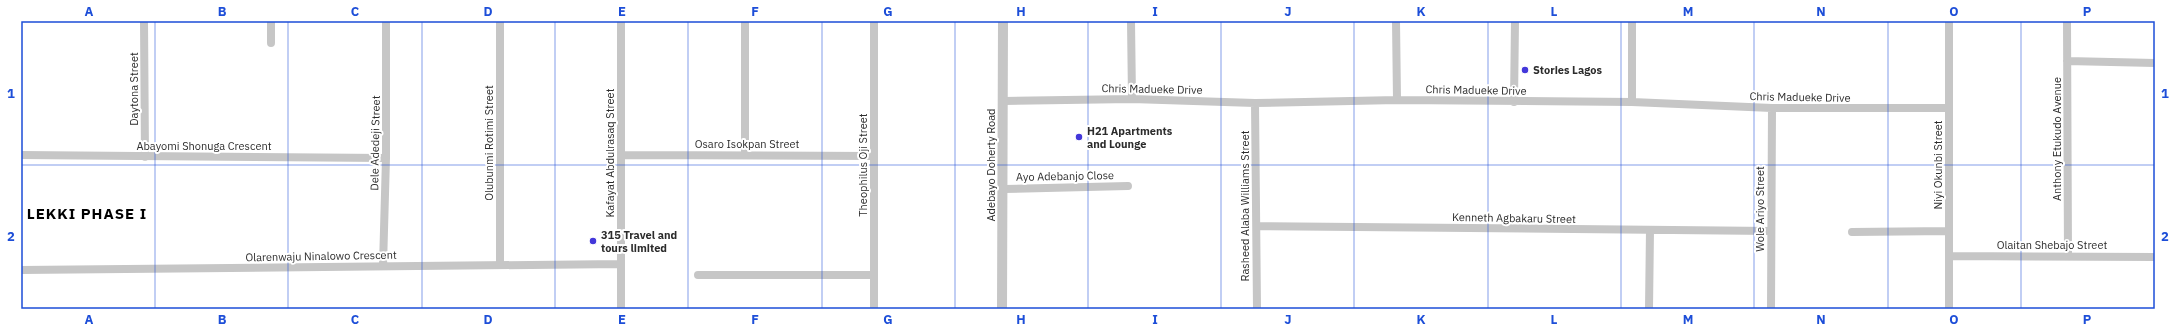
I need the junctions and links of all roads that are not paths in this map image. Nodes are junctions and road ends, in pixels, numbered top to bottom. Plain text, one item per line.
1 (144, 21) edge
2 (271, 21) edge
3 (386, 21) edge
4 (500, 21) edge
5 (621, 21) edge
6 (745, 21) edge
7 (874, 21) edge
8 (1003, 21) edge
9 (1131, 21) edge
10 (1396, 21) edge
11 (1515, 21) edge
12 (1632, 21) edge
13 (1949, 21) edge
14 (2067, 21) edge
15 (271, 44) dead end
16 (2067, 61) junction
17 (2155, 63) edge
18 (1132, 99) junction
19 (1397, 100) junction
20 (1003, 101) junction
21 (1514, 102) junction
22 (1632, 102) junction
23 (1256, 103) junction
24 (1772, 108) junction
25 (1949, 108) junction
26 (21, 155) edge
27 (621, 155) junction
28 (745, 155) junction
29 (874, 156) junction
30 (145, 157) junction
31 (386, 158) junction
32 (1128, 186) dead end
33 (1003, 189) junction
34 (1257, 226) junction
35 (1650, 230) junction
36 (1771, 231) junction
37 (1949, 231) junction
38 (1852, 232) dead end
39 (1949, 256) junction
40 (2068, 256) junction
41 (2155, 257) edge
42 (621, 264) junction
43 (500, 265) junction
44 (383, 266) junction
45 (21, 270) edge
46 (698, 275) dead end
47 (874, 275) junction
48 (621, 309) edge
49 (874, 309) edge
50 (1002, 309) edge
51 (1256, 309) edge
52 (1649, 309) edge
53 (1771, 309) edge
54 (1949, 309) edge

1 - 30 street, Daytona Street
2 - 15 street
3 - 31 street, Dele Adedeji Street
4 - 43 street, Olubunmi Rotimi Street
5 - 27 street, Kafayat Abdulrasaq Street
6 - 28 street
7 - 29 street, Theophilus Oji Street
8 - 20 street, Adebayo Doherty Road
9 - 18 street
10 - 19 street
11 - 21 street
12 - 22 street
13 - 25 street, Niyi Okunbi Street
14 - 16 street, Anthony Etukudo Avenue
16 - 17 street
16 - 40 street, Anthony Etukudo Avenue
18 - 20 street, Chris Madueke Drive
18 - 23 street, Chris Madueke Drive
19 - 21 street, Chris Madueke Drive
19 - 23 street, Chris Madueke Drive
20 - 33 street, Adebayo Doherty Road
21 - 22 street, Chris Madueke Drive
22 - 24 street, Chris Madueke Drive
23 - 34 street, Rasheed Alaba Williams Street
24 - 25 street, Chris Madueke Drive
24 - 36 street, Wole Ariyo Street
25 - 37 street, Niyi Okunbi Street
26 - 30 street, Abayomi Shonuga Crescent
27 - 28 street, Osaro Isokpan Street
27 - 42 street, Kafayat Abdulrasaq Street
28 - 29 street, Osaro Isokpan Street
29 - 47 street, Theophilus Oji Street
30 - 31 street, Abayomi Shonuga Crescent
31 - 44 street, Dele Adedeji Street
32 - 33 street, Ayo Adebanjo Close
33 - 50 street, Adebayo Doherty Road
34 - 35 street, Kenneth Agbakaru Street
34 - 51 street, Rasheed Alaba Williams Street
35 - 36 street, Kenneth Agbakaru Street
35 - 52 street
36 - 53 street, Wole Ariyo Street
37 - 38 street
37 - 39 street, Niyi Okunbi Street
39 - 40 street, Olaitan Shebajo Street
39 - 54 street, Niyi Okunbi Street
40 - 41 street, Olaitan Shebajo Street
42 - 43 street, Olarenwaju Ninalowo Crescent
42 - 48 street, Kafayat Abdulrasaq Street
43 - 44 street, Olarenwaju Ninalowo Crescent
44 - 45 street, Olarenwaju Ninalowo Crescent
46 - 47 street
47 - 49 street, Theophilus Oji Street

